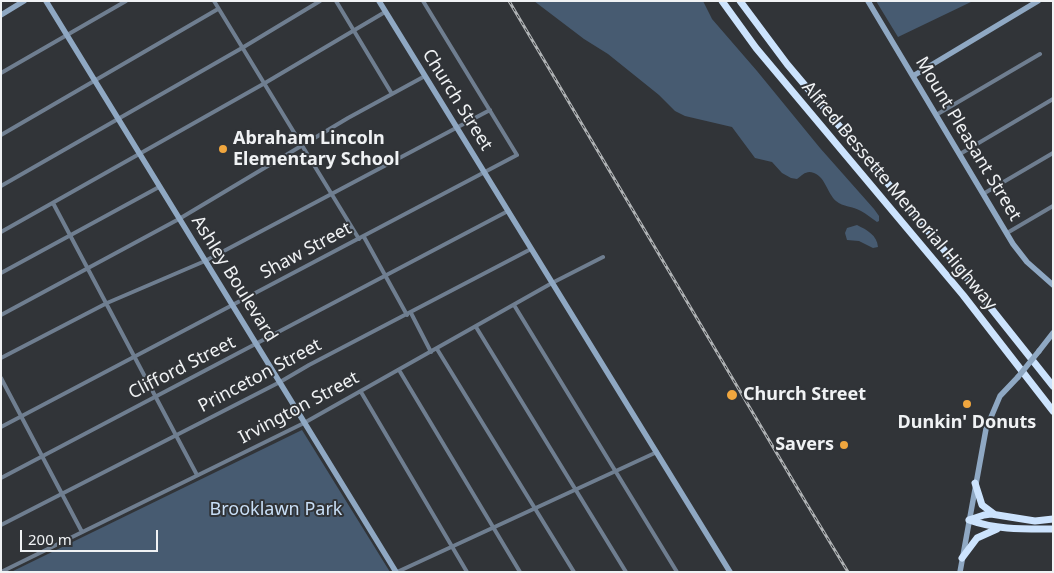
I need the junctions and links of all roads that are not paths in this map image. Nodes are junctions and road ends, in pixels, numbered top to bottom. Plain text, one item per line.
1 (24, 1) edge
2 (46, 1) edge
3 (126, 1) edge
4 (214, 1) edge
5 (320, 1) edge
6 (336, 1) edge
7 (379, 1) edge
8 (423, 1) edge
9 (722, 1) edge
10 (740, 1) edge
11 (868, 1) edge
12 (1036, 2) edge
13 (218, 9) junction
14 (385, 12) junction
15 (1, 15) edge
16 (354, 31) junction
17 (67, 35) junction
18 (242, 48) junction
19 (1040, 54) dead end
20 (1, 73) edge
21 (425, 76) junction
22 (913, 76) junction
23 (95, 81) junction
24 (264, 83) junction
25 (392, 94) junction
26 (1053, 99) edge
27 (490, 110) junction
28 (936, 115) junction
29 (117, 119) junction
30 (456, 128) junction
31 (1, 135) edge
32 (303, 146) junction
33 (1053, 153) edge
34 (139, 154) junction
35 (960, 154) junction
36 (484, 172) junction
37 (1, 186) edge
38 (159, 186) junction
39 (332, 194) junction
40 (983, 194) junction
41 (54, 203) junction
42 (1053, 206) edge
43 (508, 212) junction
44 (179, 219) junction
45 (1, 232) edge
46 (1007, 233) junction
47 (70, 235) junction
48 (364, 236) junction
49 (359, 239) junction
50 (531, 250) junction
51 (603, 257) dead end
52 (205, 261) junction
53 (88, 267) junction
54 (1, 272) edge
55 (386, 276) junction
56 (552, 283) junction
57 (1053, 285) edge
58 (107, 303) junction
59 (514, 305) junction
60 (233, 306) junction
61 (409, 314) junction
62 (1, 315) edge
63 (476, 327) junction
64 (1053, 334) edge
65 (257, 344) junction
66 (438, 349) junction
67 (431, 352) junction
68 (135, 357) junction
69 (1, 358) edge
70 (399, 370) junction
71 (1, 378) edge
72 (280, 382) junction
73 (1053, 385) edge
74 (361, 392) junction
75 (1040, 394) junction
76 (156, 396) junction
77 (1053, 411) edge
78 (1053, 415) edge
79 (22, 416) junction
80 (304, 423) junction
81 (1, 427) edge
82 (177, 436) junction
83 (657, 452) junction
84 (43, 457) junction
85 (616, 471) junction
86 (197, 476) junction
87 (1, 478) edge
88 (975, 483) junction
89 (576, 490) junction
90 (63, 495) junction
91 (536, 508) junction
92 (994, 514) junction
93 (1053, 519) edge
94 (970, 520) junction
95 (1, 525) edge
96 (493, 528) junction
97 (1002, 528) junction
98 (1053, 529) edge
99 (82, 532) junction
100 (451, 547) junction
101 (962, 558) junction
102 (2, 572) edge
103 (396, 572) edge
104 (467, 572) edge
105 (520, 572) edge
106 (574, 572) edge
107 (626, 572) edge
108 (677, 572) edge
109 (730, 572) edge
110 (960, 572) edge

1 - 15 main road
2 - 17 main road, Ashley Boulevard
3 - 17 street
4 - 13 street
5 - 18 street
6 - 16 street
7 - 14 main road, Church Street
8 - 27 street
9 - 75 highway, Alfred Bessette Memorial Highway
10 - 73 highway, Alfred Bessette Memorial Highway
11 - 22 main road, Mount Pleasant Street
12 - 22 main road
13 - 18 street
13 - 23 street
14 - 16 street
14 - 21 main road, Church Street
16 - 24 street
16 - 25 street
17 - 20 street
17 - 23 main road, Ashley Boulevard
18 - 24 street
18 - 29 street
19 - 28 street
21 - 25 street
21 - 30 main road, Church Street
22 - 28 main road, Mount Pleasant Street
23 - 29 main road, Ashley Boulevard
23 - 31 street
24 - 32 street
24 - 34 street
25 - 32 street
26 - 35 street
27 - 30 street
27 - 36 street, Shaw Street
28 - 35 main road, Mount Pleasant Street
29 - 34 main road, Ashley Boulevard
29 - 37 street
30 - 36 main road, Church Street
30 - 39 street
32 - 39 street
32 - 44 street
33 - 40 street
34 - 38 main road, Ashley Boulevard
34 - 41 street
35 - 40 main road, Mount Pleasant Street
36 - 43 main road, Church Street
36 - 48 street, Shaw Street
38 - 44 main road, Ashley Boulevard
38 - 47 street
39 - 49 street
39 - 52 street
40 - 46 main road, Mount Pleasant Street
41 - 45 street
41 - 47 street
42 - 46 street
43 - 50 main road, Church Street
43 - 55 street, Clifford Street
44 - 52 main road, Ashley Boulevard
44 - 53 street
46 - 57 main road, Mount Pleasant Street
47 - 53 street
47 - 54 street
48 - 49 street, Shaw Street
48 - 55 street
49 - 60 street, Shaw Street
50 - 56 main road, Church Street
50 - 61 street, Princeton Street
51 - 56 street, Irvington Street
52 - 58 street
52 - 60 main road, Ashley Boulevard
53 - 58 street
53 - 62 street
55 - 61 street
55 - 65 street, Clifford Street
56 - 59 street, Irvington Street
56 - 83 main road, Church Street
58 - 68 street
58 - 69 street
59 - 63 street, Irvington Street
59 - 85 street
60 - 65 main road, Ashley Boulevard
60 - 68 street, Shaw Street
61 - 67 street
61 - 72 street, Princeton Street
63 - 66 street, Irvington Street
63 - 89 street
64 - 88 main road, bridge
65 - 72 main road, Ashley Boulevard
65 - 76 street, Clifford Street
66 - 67 street, Irvington Street
66 - 91 street
67 - 70 street, Irvington Street
68 - 76 street
68 - 79 street, Shaw Street
70 - 74 street, Irvington Street
70 - 96 street
71 - 79 street
72 - 80 main road, Ashley Boulevard
72 - 82 street, Princeton Street
74 - 80 street, Irvington Street
74 - 100 street
75 - 77 highway, Alfred Bessette Memorial Highway
75 - 78 highway
76 - 82 street
76 - 84 street, Clifford Street
79 - 81 street, Shaw Street
79 - 84 street
80 - 86 street, Irvington Street
80 - 103 main road, Ashley Boulevard
82 - 86 street
82 - 90 street, Princeton Street
83 - 85 street
83 - 109 main road, Church Street
84 - 87 street, Clifford Street
84 - 90 street
85 - 89 street
85 - 108 street
86 - 99 street, Irvington Street
88 - 92 highway
88 - 94 main road
89 - 91 street
89 - 107 street
90 - 95 street, Princeton Street
90 - 99 street
91 - 96 street
91 - 106 street
92 - 93 highway
92 - 94 highway
94 - 97 highway
94 - 101 main road
96 - 100 street
96 - 105 street
97 - 98 highway
97 - 101 highway
99 - 102 street, Irvington Street
100 - 103 street
100 - 104 street
101 - 110 main road

